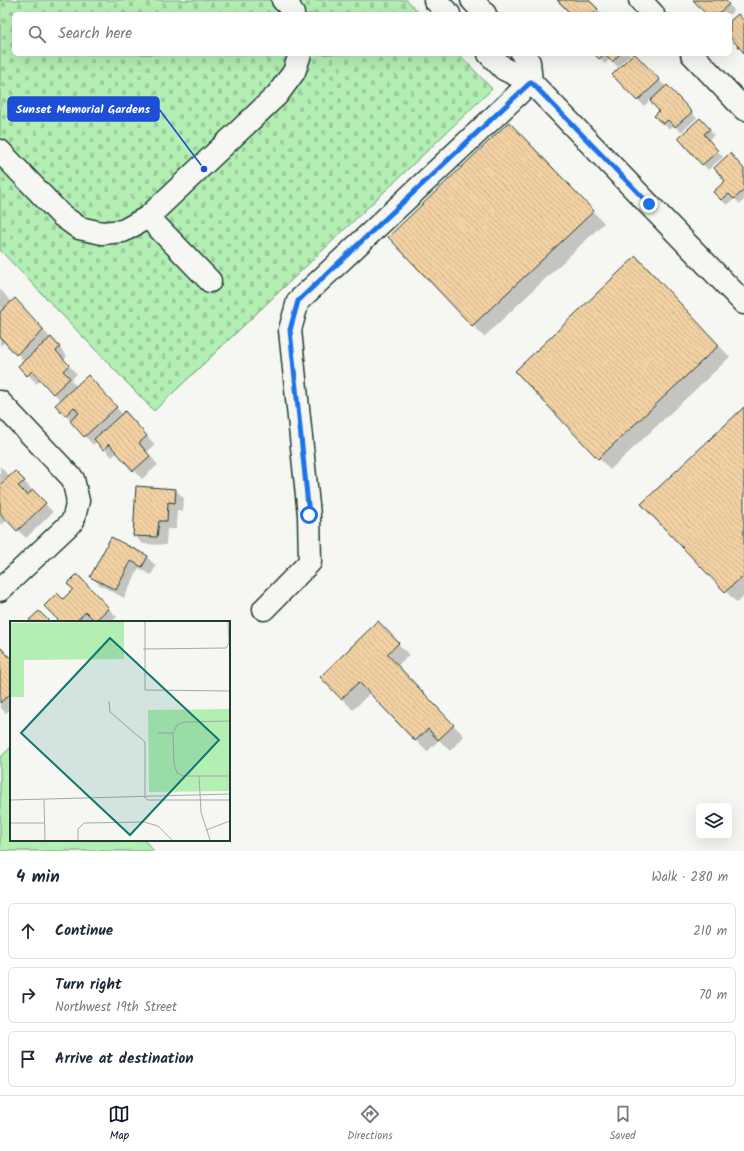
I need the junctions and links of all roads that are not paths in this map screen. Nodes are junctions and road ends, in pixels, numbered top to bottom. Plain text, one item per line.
1 (283, 0) edge
2 (435, 0) edge
3 (472, 0) edge
4 (640, 0) edge
5 (292, 12) edge
6 (447, 12) edge
7 (483, 12) edge
8 (651, 12) edge
9 (299, 56) edge
10 (491, 56) edge
11 (524, 56) edge
12 (694, 56) edge
13 (531, 82) junction
14 (744, 109) edge
15 (0, 151) edge
16 (148, 217) junction
17 (210, 281) dead end
18 (744, 303) edge
19 (0, 402) edge
20 (0, 590) edge
21 (264, 609) dead end

1 - 5 street
2 - 6 street
3 - 7 street
4 - 8 street
9 - 16 street
10 - 13 street
11 - 13 street
12 - 14 street
13 - 18 street
13 - 21 street
15 - 16 street
16 - 17 street
19 - 20 street

